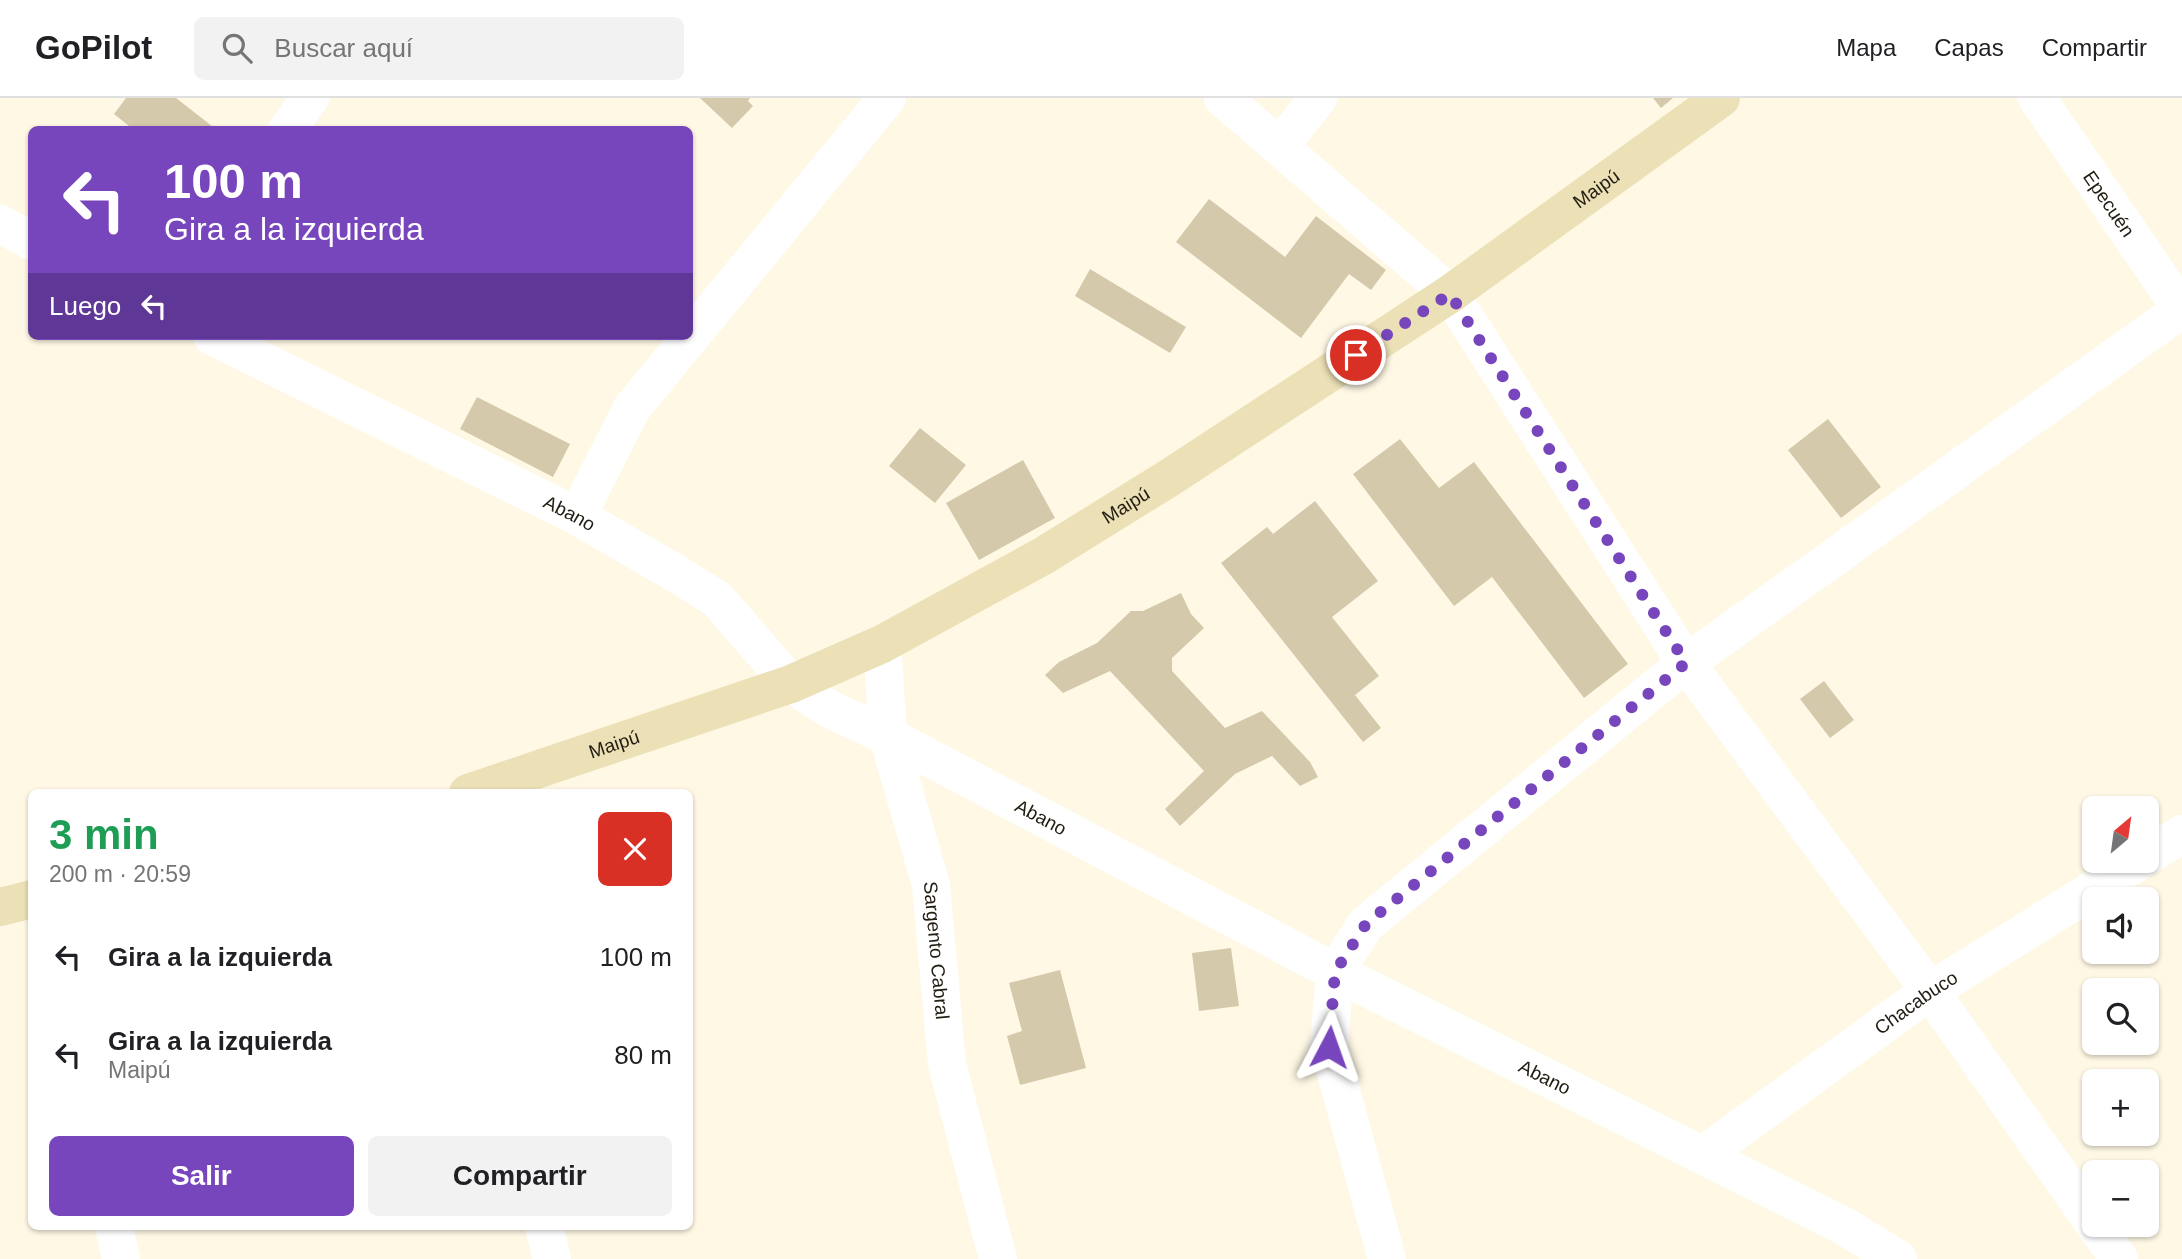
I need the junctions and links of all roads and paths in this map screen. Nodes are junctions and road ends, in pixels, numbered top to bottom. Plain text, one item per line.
1 (310, 98) edge
2 (887, 98) edge
3 (1223, 98) edge
4 (1318, 98) edge
5 (1721, 98) edge
6 (2037, 98) edge
7 (290, 126) edge
8 (1280, 146) junction
9 (0, 224) edge
10 (28, 239) edge
11 (1450, 294) junction
12 (2182, 310) edge
13 (693, 334) edge
14 (220, 340) edge
15 (688, 340) edge
16 (576, 516) junction
17 (882, 644) junction
18 (1686, 663) junction
19 (791, 684) junction
20 (888, 736) junction
21 (480, 789) edge
22 (2182, 834) edge
23 (2160, 848) edge
24 (2120, 873) edge
25 (28, 900) edge
26 (0, 907) edge
27 (1335, 972) junction
28 (1930, 991) junction
29 (1703, 1155) junction
30 (115, 1230) edge
31 (545, 1230) edge
32 (1848, 1243) edge
33 (121, 1259) edge
34 (552, 1259) edge
35 (998, 1259) edge
36 (1387, 1259) edge
37 (1898, 1259) edge
38 (2119, 1259) edge

1 - 7 street
2 - 13 street
3 - 8 street
4 - 8 street
5 - 11 main road, Maipú
6 - 12 street, Epecuén
8 - 11 street
9 - 10 street
11 - 17 main road, Maipú
11 - 18 street
12 - 18 street
14 - 16 street, Abano
15 - 16 street
16 - 19 street, Abano
17 - 19 main road, Maipú
17 - 20 street, Sargento Cabral
18 - 27 street
18 - 28 street
19 - 20 street, Abano
19 - 21 main road, Maipú
20 - 27 street, Abano
20 - 35 street, Sargento Cabral
22 - 23 street
24 - 28 street, Chacabuco
25 - 26 main road
27 - 29 street, Abano
27 - 36 street
28 - 29 street, Chacabuco
28 - 38 street
29 - 32 street, Abano
30 - 33 street
31 - 34 street
32 - 37 street, Abano

